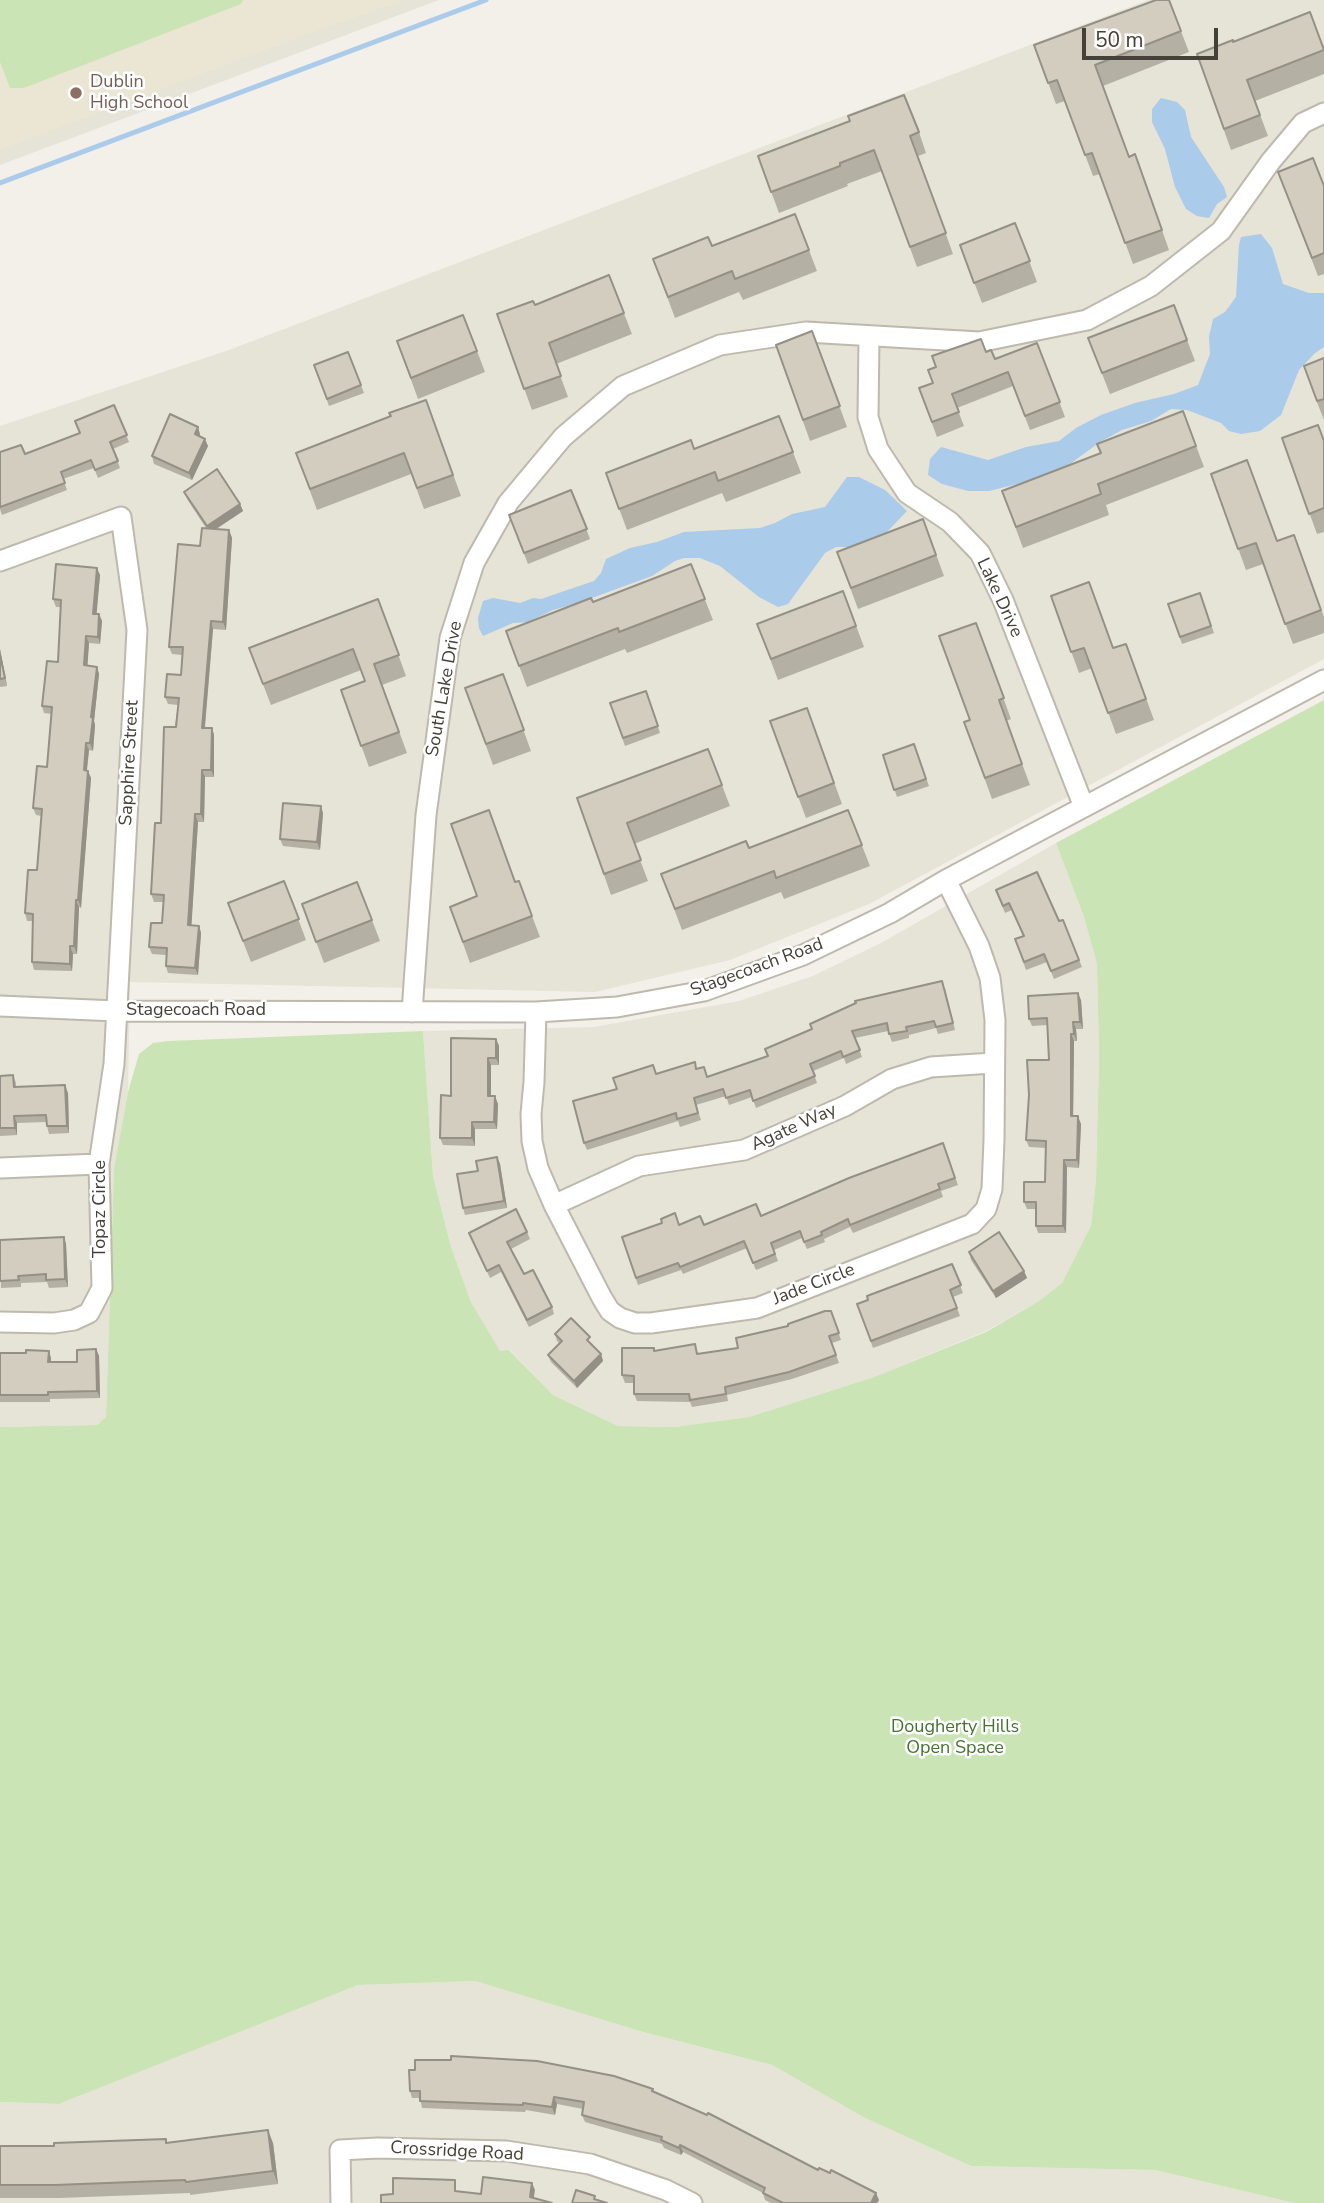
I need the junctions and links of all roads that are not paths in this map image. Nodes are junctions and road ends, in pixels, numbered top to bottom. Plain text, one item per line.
1 (1324, 113) edge
2 (869, 336) junction
3 (0, 561) edge
4 (1324, 680) edge
5 (1084, 807) junction
6 (946, 880) junction
7 (0, 1006) edge
8 (116, 1011) junction
9 (412, 1012) junction
10 (536, 1012) junction
11 (993, 1063) junction
12 (99, 1164) junction
13 (0, 1168) edge
14 (554, 1205) junction
15 (0, 1322) edge
16 (341, 2203) edge
17 (692, 2203) edge

1 - 2 street, South Lake Drive
2 - 5 street, Lake Drive
2 - 9 street, South Lake Drive
3 - 8 street, Sapphire Street
4 - 5 street, Stagecoach Road
5 - 6 street, Stagecoach Road
6 - 10 street, Stagecoach Road
6 - 11 street, Jade Circle
7 - 8 street, Stagecoach Road
8 - 9 street, Stagecoach Road
8 - 12 street, Topaz Circle
9 - 10 street, Stagecoach Road
10 - 14 street, Jade Circle
11 - 14 street, Agate Way
11 - 14 street, Jade Circle
12 - 13 street
12 - 15 street, Topaz Circle
16 - 17 street, Crossridge Road

